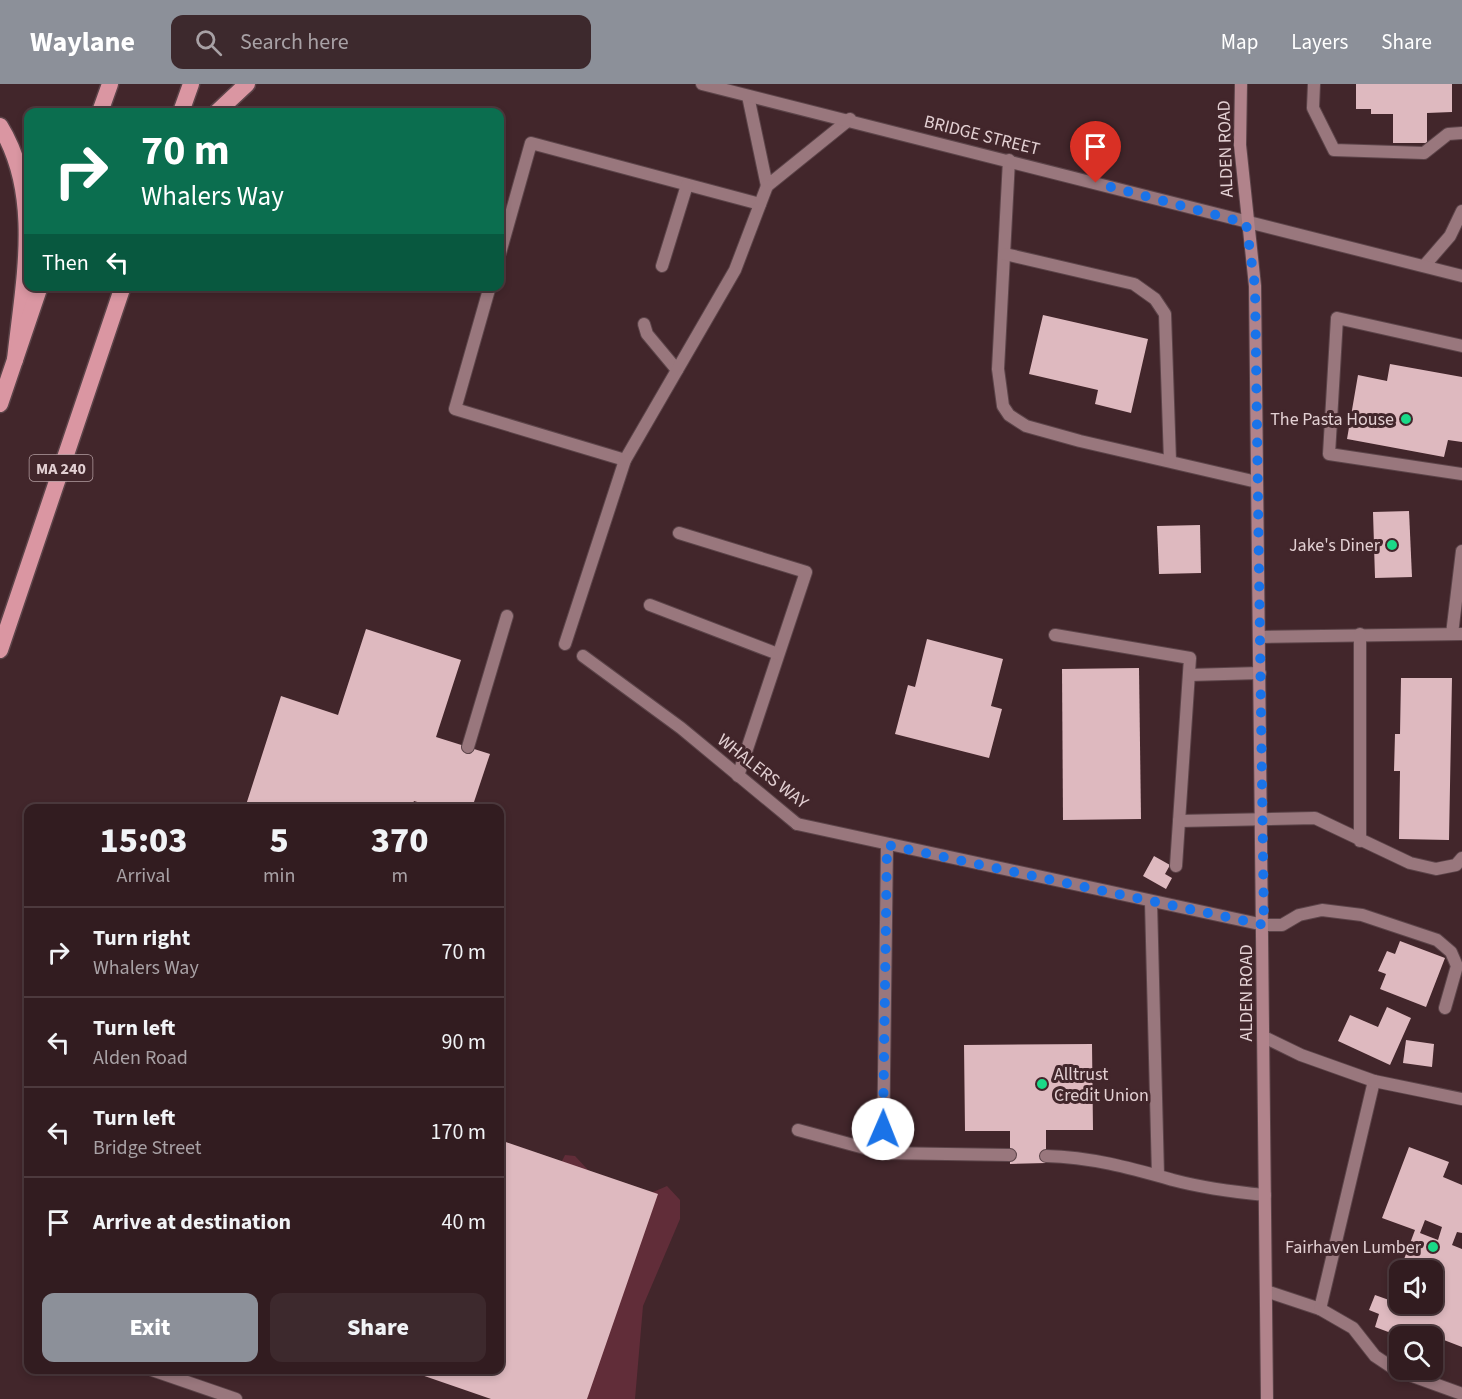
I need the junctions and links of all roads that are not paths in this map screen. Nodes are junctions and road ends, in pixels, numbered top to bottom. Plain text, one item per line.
1 (110, 84) edge
2 (191, 84) edge
3 (247, 84) edge
4 (702, 84) edge
5 (1241, 84) edge
6 (1314, 84) edge
7 (748, 96) junction
8 (101, 108) edge
9 (182, 108) edge
10 (222, 108) edge
11 (850, 120) junction
12 (0, 126) edge
13 (1462, 133) edge
14 (1009, 160) junction
15 (687, 185) junction
16 (767, 186) junction
17 (24, 200) edge
18 (760, 204) junction
19 (1462, 211) edge
20 (1246, 223) junction
21 (504, 239) edge
22 (1005, 254) junction
23 (24, 255) edge
24 (662, 266) dead end
25 (1424, 266) junction
26 (1462, 276) edge
27 (38, 291) edge
28 (121, 291) edge
29 (133, 291) edge
30 (489, 291) edge
31 (644, 324) dead end
32 (1462, 346) edge
33 (15, 360) junction
34 (677, 370) junction
35 (84, 402) junction
36 (0, 404) edge
37 (625, 460) junction
38 (1170, 461) junction
39 (1462, 474) edge
40 (1257, 482) junction
41 (680, 533) dead end
42 (1462, 551) edge
43 (650, 605) dead end
44 (507, 616) dead end
45 (1360, 634) junction
46 (1457, 634) edge
47 (1055, 636) dead end
48 (1259, 637) junction
49 (565, 644) dead end
50 (0, 650) edge
51 (778, 654) junction
52 (583, 656) dead end
53 (1260, 673) junction
54 (1189, 675) junction
55 (468, 747) dead end
56 (738, 776) junction
57 (1262, 819) junction
58 (1179, 821) junction
59 (1359, 841) junction
60 (887, 845) junction
61 (1462, 858) edge
62 (1176, 866) dead end
63 (1151, 902) junction
64 (1264, 925) junction
65 (1445, 1008) dead end
66 (1264, 1037) junction
67 (1374, 1082) junction
68 (1462, 1099) edge
69 (798, 1130) dead end
70 (883, 1153) junction
71 (1010, 1155) dead end
72 (1046, 1156) dead end
73 (1158, 1174) junction
74 (1265, 1195) junction
75 (1266, 1291) junction
76 (1320, 1309) junction
77 (164, 1374) edge
78 (1462, 1394) edge
79 (236, 1399) edge
80 (1267, 1399) edge

1 - 8 highway
2 - 9 highway
3 - 10 highway
4 - 7 street, BRIDGE STREET
5 - 20 main road, ALDEN ROAD
6 - 13 street
7 - 11 street, BRIDGE STREET
7 - 16 street
11 - 14 street, BRIDGE STREET
11 - 16 street
12 - 17 highway
14 - 20 street, BRIDGE STREET
14 - 22 street
15 - 18 street
15 - 21 street
15 - 24 street
16 - 18 street
18 - 34 street
19 - 25 street
20 - 25 street, BRIDGE STREET
20 - 40 main road, ALDEN ROAD
22 - 38 street
22 - 38 street
23 - 33 highway
25 - 26 street, BRIDGE STREET
27 - 33 highway
28 - 35 highway, MA 240
29 - 35 highway
30 - 37 street
31 - 34 street
32 - 39 street
33 - 36 highway
34 - 37 street
35 - 50 highway, MA 240
37 - 49 street
38 - 40 street
40 - 48 main road, ALDEN ROAD
41 - 51 street
42 - 46 street
43 - 51 street
44 - 55 street
45 - 46 street
45 - 48 street
45 - 59 street
47 - 54 street
48 - 53 main road, ALDEN ROAD
51 - 56 street
52 - 56 street, WHALERS WAY
53 - 54 street
53 - 57 main road, ALDEN ROAD
54 - 58 street
56 - 60 street, WHALERS WAY
57 - 58 street
57 - 59 street
57 - 64 main road, ALDEN ROAD
58 - 62 street
59 - 61 street
60 - 63 street, WHALERS WAY
60 - 70 street
63 - 64 street, WHALERS WAY
63 - 73 street
64 - 65 street
64 - 66 main road, ALDEN ROAD
66 - 67 street
66 - 74 main road, ALDEN ROAD
67 - 68 street
67 - 76 street
69 - 70 street
70 - 71 street
72 - 73 street
73 - 74 street
74 - 75 main road, ALDEN ROAD
75 - 76 street
75 - 80 main road, ALDEN ROAD
76 - 78 street
77 - 79 street

